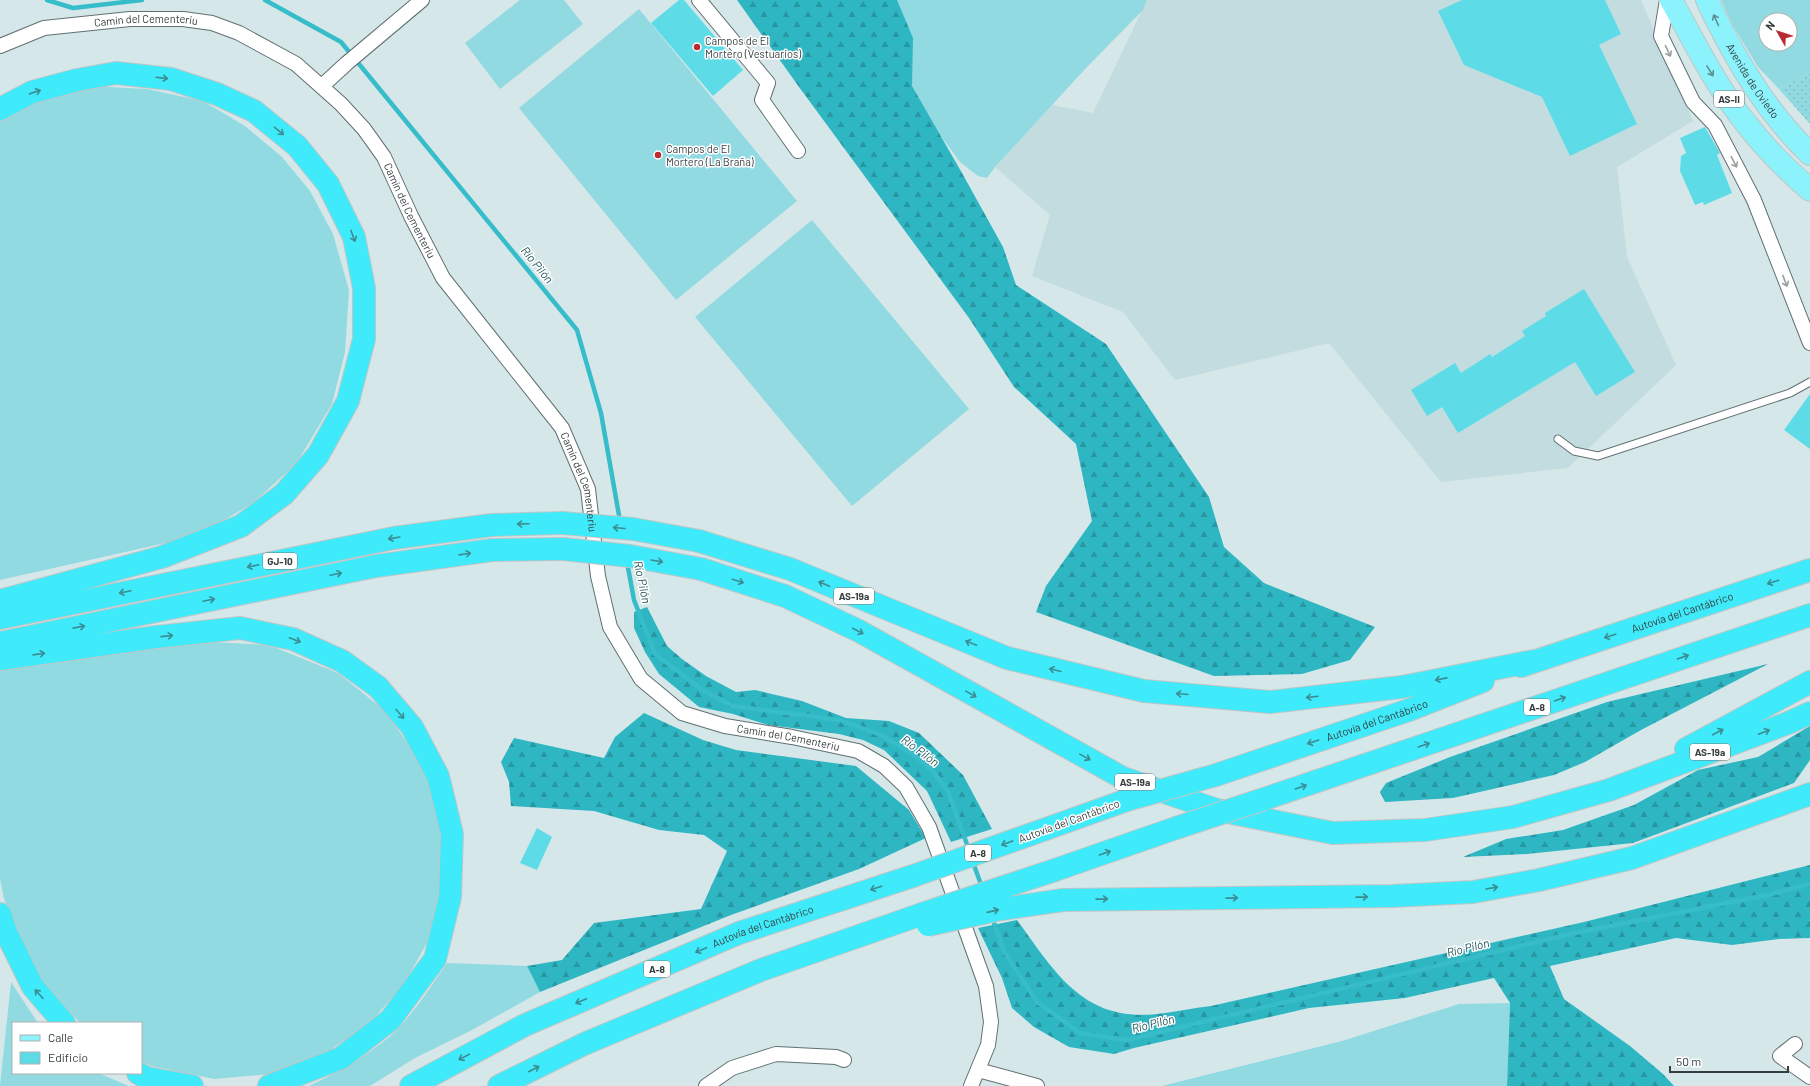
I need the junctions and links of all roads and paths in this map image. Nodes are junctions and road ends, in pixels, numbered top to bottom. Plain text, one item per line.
1 (422, 0) edge
2 (699, 0) edge
3 (1667, 0) edge
4 (1671, 0) edge
5 (1707, 0) edge
6 (0, 46) edge
7 (322, 86) junction
8 (0, 109) edge
9 (798, 151) dead end
10 (1810, 154) edge
11 (1810, 190) edge
12 (1810, 343) edge
13 (1810, 382) edge
14 (1558, 438) dead end
15 (562, 523) joint
16 (701, 569) joint
17 (1810, 570) edge
18 (0, 601) edge
19 (1810, 615) edge
20 (0, 618) edge
21 (0, 643) edge
22 (0, 659) edge
23 (1534, 661) junction
24 (1810, 682) edge
25 (1810, 713) edge
26 (1609, 790) junction
27 (1810, 794) edge
28 (0, 914) edge
29 (926, 919) junction
30 (63, 1022) edge
31 (1795, 1044) dead end
32 (844, 1060) dead end
33 (978, 1070) junction
34 (140, 1074) edge
35 (1810, 1077) edge
36 (192, 1086) edge
37 (269, 1086) edge
38 (411, 1086) edge
39 (499, 1086) edge
40 (706, 1086) edge
41 (971, 1086) edge
42 (1037, 1086) edge

1 - 7 street
2 - 9 street
3 -> 12 street
4 -> 11 main road, AS-II
10 -> 5 main road, Avenida de Oviedo / AS-II
6 - 7 street, Camín del Cementeriu
7 - 33 street, Camín del Cementeriu
8 -> 18 highway
13 - 14 lane
15 -> 20 highway, GJ-10
23 -> 15 highway, AS-19a, bridge
21 -> 16 highway, GJ-10, bridge
16 -> 26 highway, AS-19a
17 -> 23 highway, Autovía del Cantábrico / A-8
29 -> 19 highway, A-8, bridge
22 -> 37 highway
23 -> 38 highway, Autovía del Cantábrico / A-8, bridge
26 -> 24 highway
26 -> 25 highway, AS-19a
29 -> 27 highway, bridge
30 -> 28 highway
39 -> 29 highway, A-8
31 - 35 street
32 - 40 street
33 - 41 street, Camín del Cementeriu
33 - 42 street
34 - 36 highway

